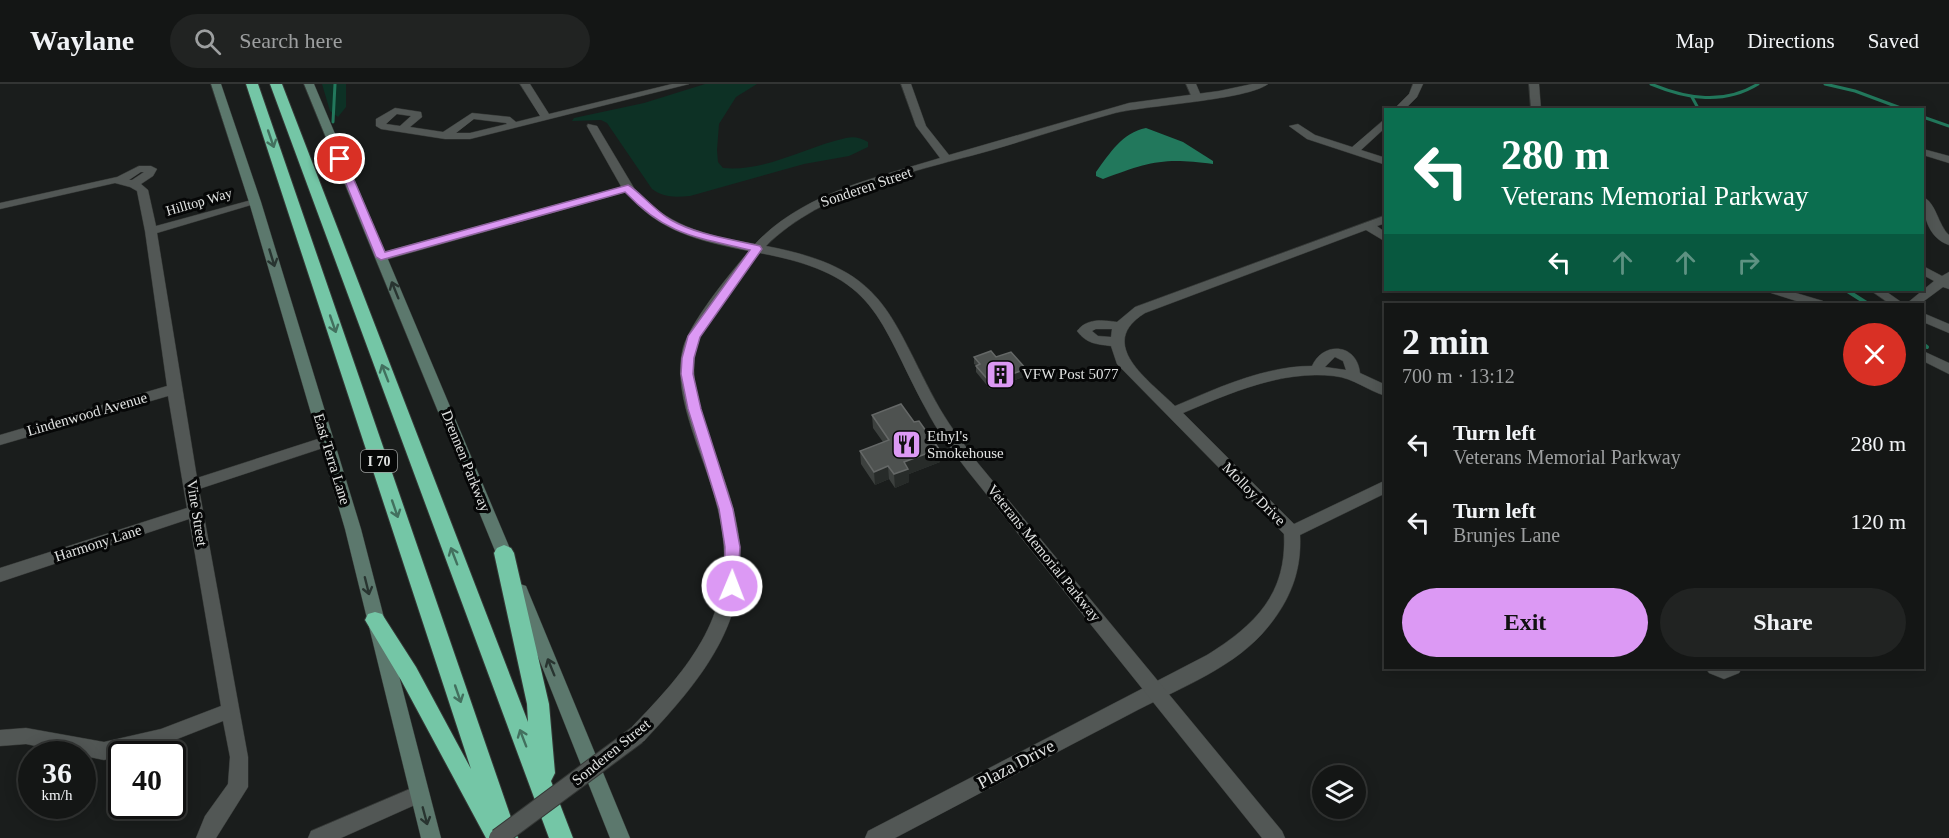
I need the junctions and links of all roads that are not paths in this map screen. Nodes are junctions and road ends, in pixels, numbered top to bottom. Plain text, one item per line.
1 (216, 84) edge
2 (252, 84) edge
3 (276, 84) edge
4 (309, 84) edge
5 (525, 84) edge
6 (684, 84) edge
7 (906, 84) edge
8 (1191, 84) edge
9 (1263, 84) edge
10 (1418, 84) edge
11 (1534, 84) edge
12 (1197, 98) junction
13 (1400, 108) edge
14 (1536, 108) edge
15 (546, 117) junction
16 (1384, 123) edge
17 (513, 126) junction
18 (592, 126) dead end
19 (1294, 126) dead end
20 (402, 129) dead end
21 (445, 136) junction
22 (1353, 152) junction
23 (1924, 152) edge
24 (946, 159) junction
25 (1949, 160) edge
26 (1384, 161) edge
27 (628, 188) junction
28 (255, 202) junction
29 (1924, 202) edge
30 (0, 206) edge
31 (1384, 220) edge
32 (1368, 226) junction
33 (151, 231) junction
34 (1384, 236) edge
35 (1949, 241) edge
36 (756, 249) junction
37 (381, 257) junction
38 (1924, 270) edge
39 (1947, 281) edge
40 (1778, 291) edge
41 (1878, 291) edge
42 (1815, 303) edge
43 (1896, 303) edge
44 (1914, 303) edge
45 (1924, 317) edge
46 (1119, 326) junction
47 (1949, 329) edge
48 (1116, 342) junction
49 (1924, 356) edge
50 (1949, 369) edge
51 (1317, 370) junction
52 (1353, 375) junction
53 (174, 389) junction
54 (1384, 390) edge
55 (1173, 412) junction
56 (0, 440) edge
57 (327, 441) junction
58 (193, 485) junction
59 (1384, 487) edge
60 (196, 511) junction
61 (1292, 532) junction
62 (504, 553) junction
63 (0, 575) edge
64 (375, 620) junction
65 (1157, 691) junction
66 (231, 710) junction
67 (0, 738) edge
68 (544, 793) junction
69 (419, 794) junction
70 (206, 838) edge
71 (318, 838) edge
72 (431, 838) edge
73 (499, 838) edge
74 (506, 838) edge
75 (561, 838) edge
76 (620, 838) edge
77 (875, 838) edge
78 (1275, 838) edge

1 - 28 main road, East Terra Lane
2 -> 74 highway, I 70
68 -> 3 highway, I 70
4 - 37 main road, Drennen Parkway
5 - 15 street
6 - 15 street
7 - 24 street
8 - 12 street
9 - 12 street, Sonderen Street
10 - 13 street
11 - 14 street
12 - 24 street, Sonderen Street
15 - 17 street
16 - 22 street
17 - 21 street
17 - 21 street
18 - 27 street, Veterans Memorial Parkway
19 - 22 street
20 - 21 street
22 - 26 street
23 - 25 street
24 - 36 street, Sonderen Street
27 - 36 street, Veterans Memorial Parkway
27 - 37 street
28 - 33 street, Hilltop Way
28 -> 57 main road, East Terra Lane
29 - 35 street
30 - 33 street, Vine Street
31 - 32 street
32 - 34 street
32 - 46 street
33 - 53 street, Vine Street
36 - 65 street, Veterans Memorial Parkway
36 - 73 street, Sonderen Street, bridge
62 -> 37 main road, Drennen Parkway
38 - 39 street
39 - 44 street
40 - 42 street
41 - 43 street
45 - 47 street
46 - 48 street
46 - 48 street
48 - 55 street, Molloy Drive
49 - 50 street
51 - 52 street
51 - 52 street
51 - 55 street
52 - 54 street
53 - 56 street, Lindenwood Avenue
53 - 58 street, Vine Street
55 - 61 street, Molloy Drive
57 - 58 street
57 -> 64 main road, East Terra Lane
58 - 60 street, Vine Street
59 - 61 street
60 - 63 street, Harmony Lane
60 - 66 street, Vine Street
61 - 65 street, Molloy Drive
62 - 68 highway
76 -> 62 main road, Drennen Parkway
64 - 69 main road, East Terra Lane
64 - 73 highway
65 - 77 street, Plaza Drive
65 - 78 street, Veterans Memorial Parkway
66 - 67 street
66 - 70 street, Vine Street
68 - 75 highway, I 70
69 - 71 street
69 -> 72 main road, East Terra Lane

